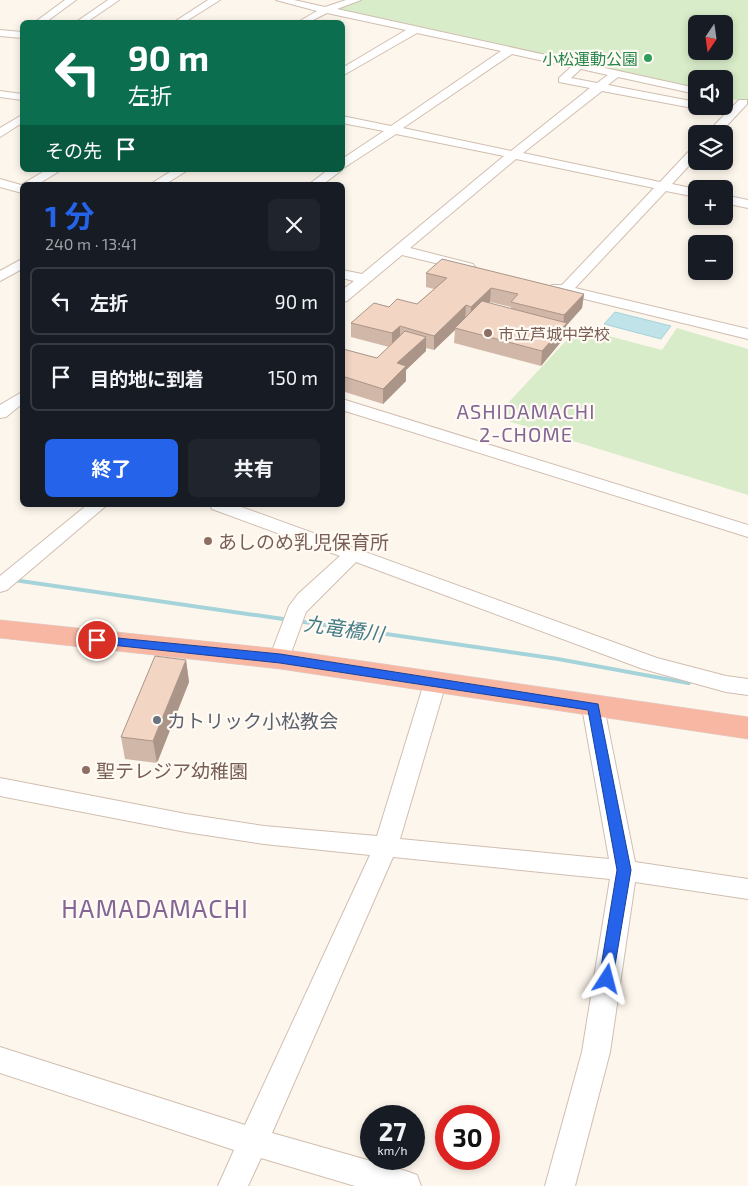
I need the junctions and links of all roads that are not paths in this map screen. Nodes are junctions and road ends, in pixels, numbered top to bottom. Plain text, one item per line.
1 (71, 0) edge
2 (114, 0) edge
3 (194, 0) edge
4 (281, 0) edge
5 (356, 0) edge
6 (213, 1) edge
7 (325, 10) junction
8 (43, 20) edge
9 (84, 20) edge
10 (182, 20) edge
11 (307, 20) edge
12 (414, 30) junction
13 (0, 33) edge
14 (20, 35) edge
15 (510, 50) junction
16 (579, 65) junction
17 (345, 70) edge
18 (617, 73) junction
19 (600, 87) junction
20 (688, 89) edge
21 (0, 94) edge
22 (20, 96) edge
23 (733, 100) edge
24 (746, 102) edge
25 (688, 104) edge
26 (733, 112) edge
27 (730, 115) edge
28 (20, 119) edge
29 (345, 121) edge
30 (721, 125) edge
31 (393, 130) junction
32 (0, 132) edge
33 (513, 155) junction
34 (688, 158) edge
35 (345, 163) edge
36 (51, 172) edge
37 (178, 172) edge
38 (333, 172) edge
39 (32, 182) edge
40 (160, 182) edge
41 (318, 182) edge
42 (0, 183) edge
43 (20, 186) edge
44 (662, 186) junction
45 (688, 191) edge
46 (733, 201) edge
47 (748, 204) edge
48 (399, 250) junction
49 (20, 264) edge
50 (482, 270) edge
51 (345, 275) edge
52 (0, 277) edge
53 (364, 279) junction
54 (546, 286) edge
55 (565, 290) junction
56 (345, 295) edge
57 (748, 334) edge
58 (20, 399) edge
59 (345, 405) edge
60 (0, 413) edge
61 (96, 507) edge
62 (224, 507) edge
63 (748, 531) edge
64 (353, 555) junction
65 (0, 586) edge
66 (0, 629) edge
67 (280, 658) junction
68 (435, 683) junction
69 (748, 687) edge
70 (594, 707) junction
71 (748, 728) edge
72 (0, 787) edge
73 (386, 846) junction
74 (624, 870) junction
75 (748, 889) edge
76 (0, 1060) edge
77 (253, 1142) junction
78 (234, 1186) edge
79 (406, 1186) edge
80 (560, 1186) edge

1 - 8 street
2 - 9 street
3 - 6 street
4 - 7 street
5 - 7 street
6 - 10 street
7 - 11 street
7 - 12 street
12 - 15 street
12 - 17 street
13 - 14 street
15 - 16 street
15 - 31 street
16 - 18 street
16 - 19 street
18 - 19 street
18 - 20 street
19 - 25 street
19 - 33 street
21 - 22 street
23 - 24 street
24 - 26 street
27 - 30 street
28 - 32 street
29 - 31 street
31 - 33 street
31 - 35 street
33 - 44 street
33 - 48 street
34 - 44 street
36 - 39 street
37 - 40 street
38 - 41 street
42 - 43 street
44 - 45 street
44 - 55 street
46 - 47 street
48 - 50 street
48 - 53 street
49 - 52 street
51 - 53 street
53 - 56 street
54 - 55 street
55 - 57 street
58 - 60 street
59 - 63 street
61 - 65 street
62 - 64 street
64 - 67 street
64 - 69 street
66 - 67 highway
67 - 68 highway
68 - 70 highway
68 - 73 street
70 - 71 highway
70 - 74 street
72 - 73 street
73 - 74 street
73 - 77 street
74 - 75 street
74 - 80 street
76 - 77 street
77 - 78 street
77 - 79 street

